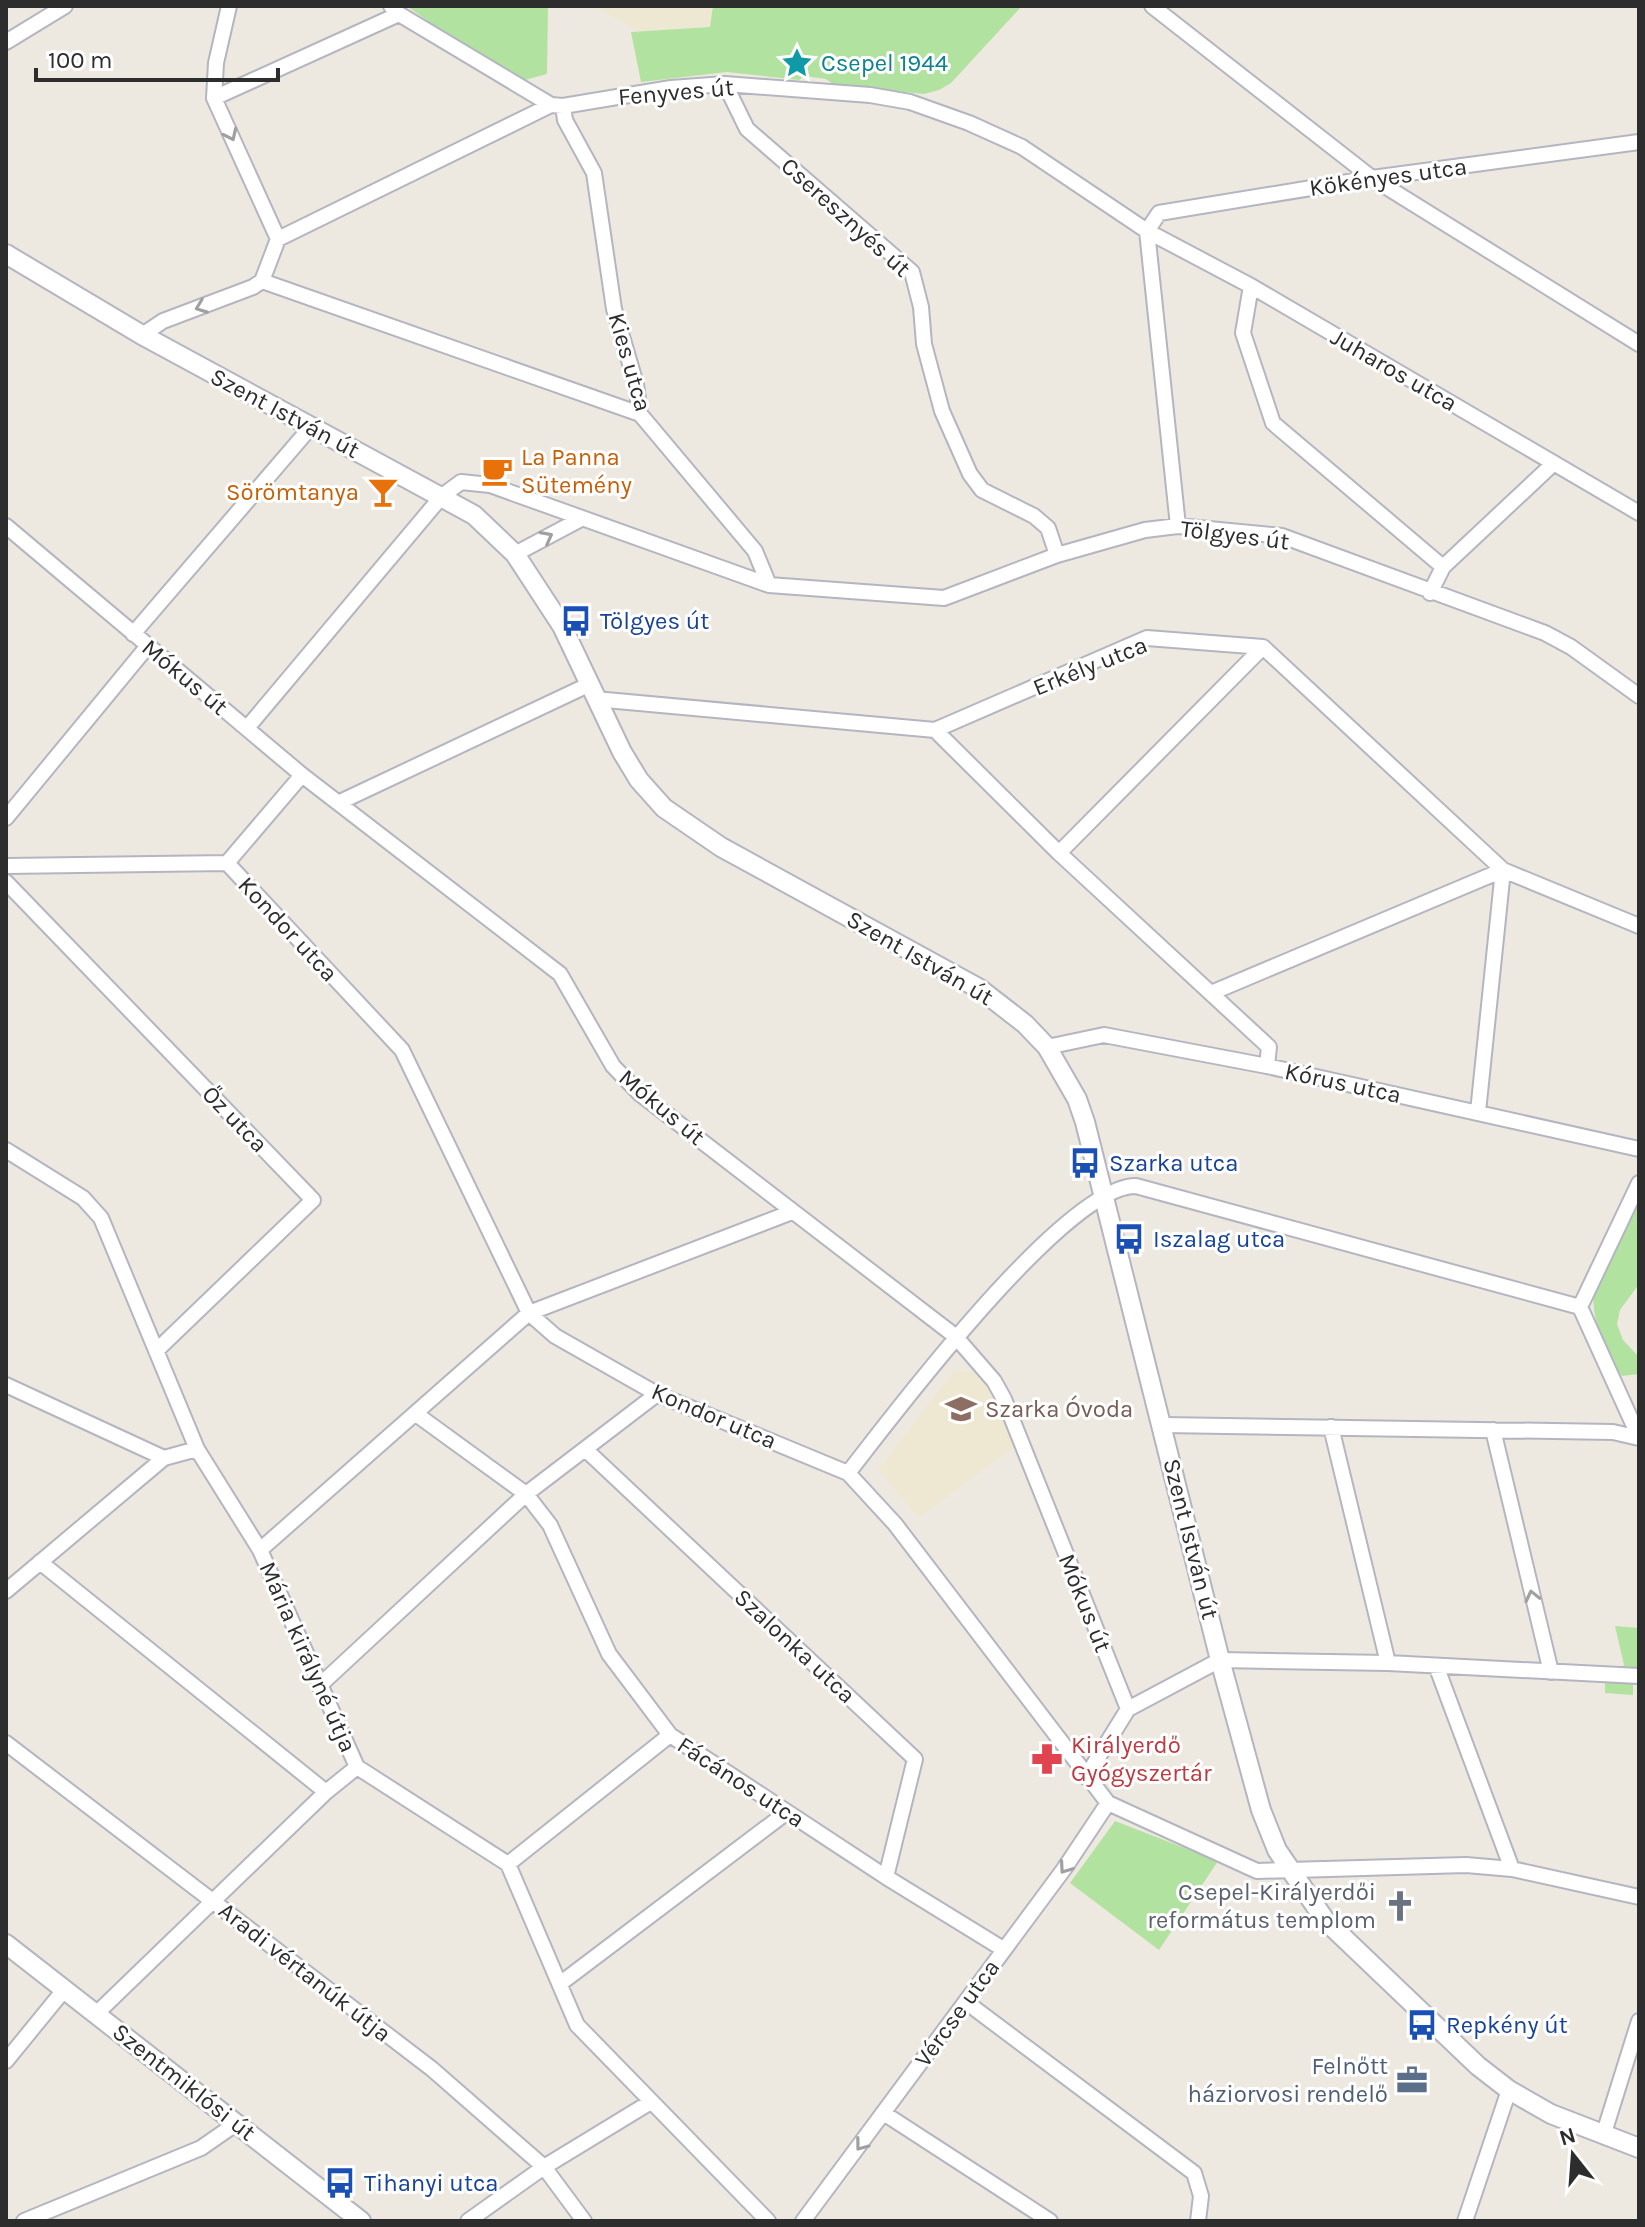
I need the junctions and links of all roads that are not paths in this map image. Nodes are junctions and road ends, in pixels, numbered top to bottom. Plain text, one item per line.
1 (65, 6) edge
2 (229, 6) edge
3 (1152, 6) edge
4 (395, 10) edge
5 (6, 42) edge
6 (725, 84) junction
7 (214, 98) junction
8 (557, 105) junction
9 (1639, 142) edge
10 (1372, 178) junction
11 (1147, 231) junction
12 (278, 239) junction
13 (6, 254) edge
14 (262, 281) junction
15 (1251, 286) junction
16 (142, 335) junction
17 (1639, 344) edge
18 (640, 414) junction
19 (310, 428) junction
20 (1554, 463) junction
21 (442, 496) junction
22 (1639, 513) edge
23 (579, 520) junction
24 (6, 526) edge
25 (1178, 526) junction
26 (515, 554) junction
27 (1057, 555) junction
28 (1443, 567) junction
29 (769, 585) junction
30 (1430, 593) junction
31 (133, 634) junction
32 (147, 647) junction
33 (1263, 647) junction
34 (591, 692) junction
35 (1639, 696) edge
36 (247, 728) junction
37 (935, 730) junction
38 (302, 775) junction
39 (340, 802) junction
40 (6, 818) edge
41 (1059, 853) junction
42 (227, 863) junction
43 (6, 866) edge
44 (1503, 870) junction
45 (6, 882) edge
46 (1639, 926) edge
47 (1211, 993) junction
48 (1047, 1047) junction
49 (1267, 1066) junction
50 (1478, 1112) junction
51 (1639, 1149) edge
52 (6, 1150) edge
53 (1639, 1183) edge
54 (1104, 1194) junction
55 (792, 1212) junction
56 (1580, 1307) junction
57 (529, 1313) junction
58 (955, 1336) junction
59 (156, 1351) junction
60 (6, 1385) edge
61 (657, 1394) junction
62 (416, 1414) junction
63 (1163, 1425) junction
64 (1331, 1427) junction
65 (1493, 1430) junction
66 (1639, 1438) edge
67 (197, 1449) junction
68 (585, 1449) junction
69 (164, 1458) junction
70 (848, 1473) junction
71 (526, 1494) junction
72 (260, 1550) junction
73 (40, 1562) junction
74 (6, 1591) edge
75 (1220, 1660) junction
76 (1388, 1663) junction
77 (1437, 1668) junction
78 (1551, 1672) junction
79 (1639, 1676) edge
80 (319, 1686) junction
81 (1128, 1709) junction
82 (670, 1735) junction
83 (6, 1743) edge
84 (357, 1767) junction
85 (1086, 1777) junction
86 (326, 1792) junction
87 (1108, 1803) junction
88 (787, 1812) junction
89 (508, 1864) junction
90 (1512, 1869) junction
91 (1289, 1870) junction
92 (886, 1877) junction
93 (1639, 1897) edge
94 (213, 1901) junction
95 (6, 1944) edge
96 (1003, 1949) junction
97 (561, 1983) junction
98 (64, 1990) junction
99 (966, 2002) junction
100 (96, 2014) junction
101 (1639, 2021) edge
102 (6, 2061) edge
103 (1509, 2090) junction
104 (649, 2103) junction
105 (885, 2114) junction
106 (237, 2123) junction
107 (1603, 2136) junction
108 (1639, 2148) edge
109 (544, 2167) junction
110 (24, 2221) edge
111 (361, 2221) edge
112 (468, 2221) edge
113 (584, 2221) edge
114 (768, 2221) edge
115 (803, 2221) edge
116 (1050, 2221) edge
117 (1198, 2221) edge
118 (1465, 2221) edge

1 - 5 street
2 - 7 street
3 - 10 street
4 - 7 street
4 - 8 street
6 - 8 street, Fenyves út
6 - 11 street, Fenyves út
6 - 27 street, Cseresznyés út
7 -> 12 street
8 - 12 street, Fenyves út
8 - 18 street, Kies utca
9 - 10 street, Kökényes utca
10 - 11 street, Kökényes utca
10 - 17 street
11 - 15 street, Juharos utca
11 - 25 street
12 - 14 street
13 - 16 street, Szent István út
14 -> 16 street
14 - 18 street
15 - 20 street, Juharos utca
15 - 28 street
16 - 19 street, Szent István út
18 - 29 street, Kies utca
19 - 21 street, Szent István út
19 - 31 street
20 - 22 street, Juharos utca
20 - 28 street
21 - 23 street, Tölgyes út
21 - 26 street, Szent István út
21 - 36 street
26 -> 23 street
23 - 29 street, Tölgyes út
24 - 31 street, Mókus út
25 - 27 street, Tölgyes út
25 - 30 street, Tölgyes út
26 - 34 street, Szent István út
27 - 29 street, Tölgyes út
28 - 30 street
30 - 35 street, Tölgyes út
31 - 32 street, Mókus út
32 - 36 street, Mókus út
32 - 40 street
33 - 37 street, Erkély utca
33 - 41 street
33 - 44 street
34 - 37 street, Erkély utca
34 - 39 street
34 - 48 street, Szent István út
36 - 38 street, Mókus út
37 - 41 street
38 - 39 street, Mókus út
38 - 42 street
39 - 55 street, Mókus út
41 - 47 street
42 - 43 street
42 - 57 street, Kondor utca
44 - 46 street
44 - 47 street
44 - 50 street
45 - 59 street, Őz utca
47 - 49 street
48 - 49 street, Kórus utca
48 - 54 street, Szent István út
49 - 50 street, Kórus utca
50 - 51 street, Kórus utca
52 - 59 street, Mária királyné útja
53 - 56 street
54 - 56 street
54 - 58 street
54 - 63 street, Szent István út
55 - 57 street
55 - 58 street, Mókus út
56 - 66 street
57 - 61 street, Kondor utca
57 - 62 street
58 - 70 street
58 - 81 street, Mókus út
59 - 67 street, Mária királyné útja
60 - 69 street
61 - 68 street
61 - 70 street, Kondor utca
62 - 71 street, Fácános utca
62 - 72 street
63 - 64 street
63 - 75 street, Szent István út
64 - 65 street
64 - 76 street
65 - 66 street
78 -> 65 street
67 - 69 street
67 - 72 street, Mária királyné útja
68 - 71 street
68 - 92 street, Szalonka utca
69 - 73 street
70 - 85 street, Kondor utca
71 - 80 street
71 - 82 street, Fácános utca
72 - 80 street, Mária királyné útja
73 - 74 street
73 - 86 street
75 - 76 street
75 - 81 street
75 - 91 street, Szent István út
76 - 77 street
77 - 78 street
77 - 90 street
78 - 79 street
80 - 84 street, Mária királyné útja
81 - 85 street
82 - 88 street, Fácános utca
82 - 89 street
83 - 94 street, Aradi vértanúk útja
84 - 86 street
84 - 89 street, Mária királyné útja
85 - 87 street, Kondor utca
86 - 94 street
87 - 91 street, Kondor utca
87 -> 96 street, Vércse utca
88 - 92 street, Fácános utca
88 - 97 street
89 - 97 street
90 - 91 street
90 - 93 street
91 - 103 street, Szent István út
92 - 96 street, Fácános utca
94 - 100 street
94 - 109 street, Aradi vértanúk útja
95 - 98 street, Szentmiklósi út
96 - 99 street, Vércse utca
97 - 104 street
98 - 100 street, Szentmiklósi út
98 - 102 street
99 - 105 street, Vércse utca
99 - 117 street
100 - 106 street, Szentmiklósi út
101 - 107 street
103 - 107 street, Szent István út
103 - 118 street
104 - 109 street
104 - 114 street
105 -> 115 street, Vércse utca
105 - 116 street
106 - 110 street
106 - 111 street, Szentmiklósi út
107 - 108 street, Szent István út
109 - 112 street
109 - 113 street, Aradi vértanúk útja

